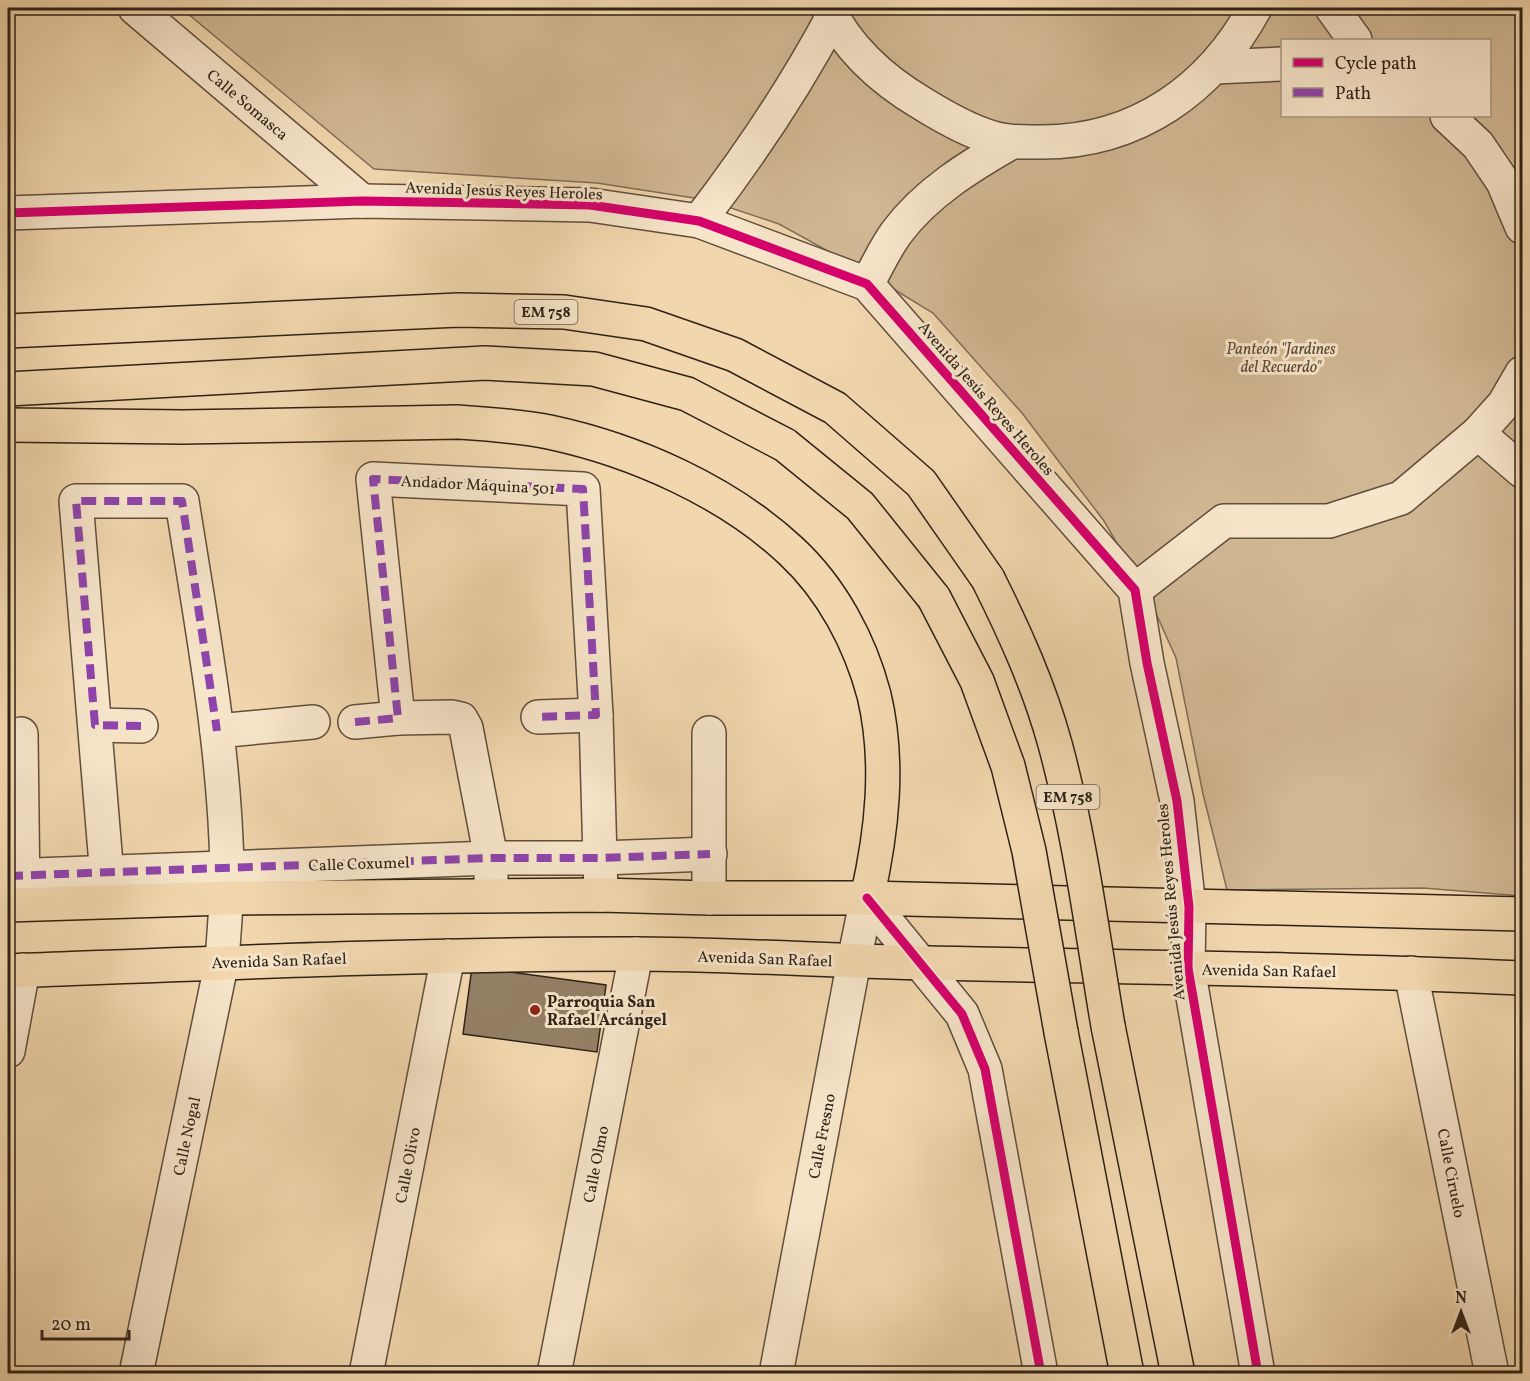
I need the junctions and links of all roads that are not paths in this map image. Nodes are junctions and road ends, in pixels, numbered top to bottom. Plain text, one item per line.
1 (135, 8) edge
2 (1255, 8) edge
3 (1332, 8) edge
4 (830, 12) edge
5 (1354, 39) edge
6 (1281, 64) edge
7 (1215, 67) junction
8 (1448, 117) edge
9 (1012, 141) junction
10 (1513, 178) edge
11 (362, 201) junction
12 (8, 213) edge
13 (699, 221) junction
14 (1522, 227) edge
15 (867, 284) junction
16 (8, 331) edge
17 (1522, 373) edge
18 (8, 389) edge
19 (8, 425) edge
20 (1478, 433) junction
21 (1522, 471) edge
22 (1135, 590) junction
23 (596, 715) junction
24 (538, 717) dead end
25 (398, 718) junction
26 (313, 722) dead end
27 (355, 722) dead end
28 (95, 725) junction
29 (141, 726) dead end
30 (217, 731) junction
31 (709, 733) dead end
32 (21, 735) dead end
33 (710, 854) junction
34 (491, 858) junction
35 (601, 858) junction
36 (226, 883) junction
37 (108, 887) junction
38 (15, 890) edge
39 (492, 895) junction
40 (601, 895) junction
41 (710, 897) junction
42 (867, 898) junction
43 (1189, 907) junction
44 (1522, 914) edge
45 (636, 954) junction
46 (448, 956) junction
47 (854, 961) junction
48 (222, 962) junction
49 (921, 963) junction
50 (1188, 968) junction
51 (15, 970) edge
52 (1411, 973) junction
53 (1522, 978) edge
54 (8, 1051) edge
55 (136, 1374) edge
56 (366, 1374) edge
57 (554, 1374) edge
58 (776, 1374) edge
59 (1041, 1374) edge
60 (1127, 1374) edge
61 (1178, 1374) edge
62 (1258, 1374) edge
63 (1492, 1374) edge

1 - 11 street, Calle Somasca
2 - 7 street
3 - 5 street
4 - 9 street
4 - 13 street
6 - 7 street
7 - 9 street
8 - 10 street
9 - 15 street
10 - 14 street
11 - 12 street, Avenida Jesús Reyes Heroles
11 - 13 street, Avenida Jesús Reyes Heroles
13 - 15 street, Avenida Jesús Reyes Heroles
15 - 22 street, Avenida Jesús Reyes Heroles
16 - 61 main road, EM 758, bridge
17 - 20 street
18 - 60 main road, EM 758, bridge
19 - 42 main road
20 - 21 street
20 - 22 street
22 - 43 street, Avenida Jesús Reyes Heroles
23 - 24 street
23 - 25 street, Andador Máquina 501
23 - 35 street
25 - 27 street
25 - 34 street
26 - 30 street
28 - 29 street
28 - 30 street, Calle Nogal
28 - 37 street
30 - 36 street, Calle Nogal
31 - 33 street
32 - 38 street
33 - 35 street, Calle Coxumel
33 - 41 street
34 - 35 street, Calle Coxumel
34 - 36 street, Calle Coxumel
34 - 39 street
35 - 40 street
36 - 37 main road
36 - 39 main road
36 - 48 street, Calle Nogal
37 - 38 main road
39 - 40 main road
40 - 41 main road
41 - 42 main road
42 - 43 main road
42 - 47 street, Calle Fresno
42 - 49 street
43 - 44 main road
43 - 50 street, Avenida Jesús Reyes Heroles
45 - 46 main road, Avenida San Rafael
45 - 47 main road, Avenida San Rafael
45 - 57 street, Calle Olmo
46 - 48 main road, Avenida San Rafael
46 - 56 street, Calle Olivo
47 - 49 main road, Avenida San Rafael
47 - 58 street, Calle Fresno
48 - 51 main road, Avenida San Rafael
48 - 55 street, Calle Nogal
49 - 50 main road, Avenida San Rafael
49 - 59 street
50 - 52 main road, Avenida San Rafael
50 - 62 street, Avenida Jesús Reyes Heroles
51 - 54 street
52 - 53 main road, Avenida San Rafael
52 - 63 street, Calle Ciruelo

